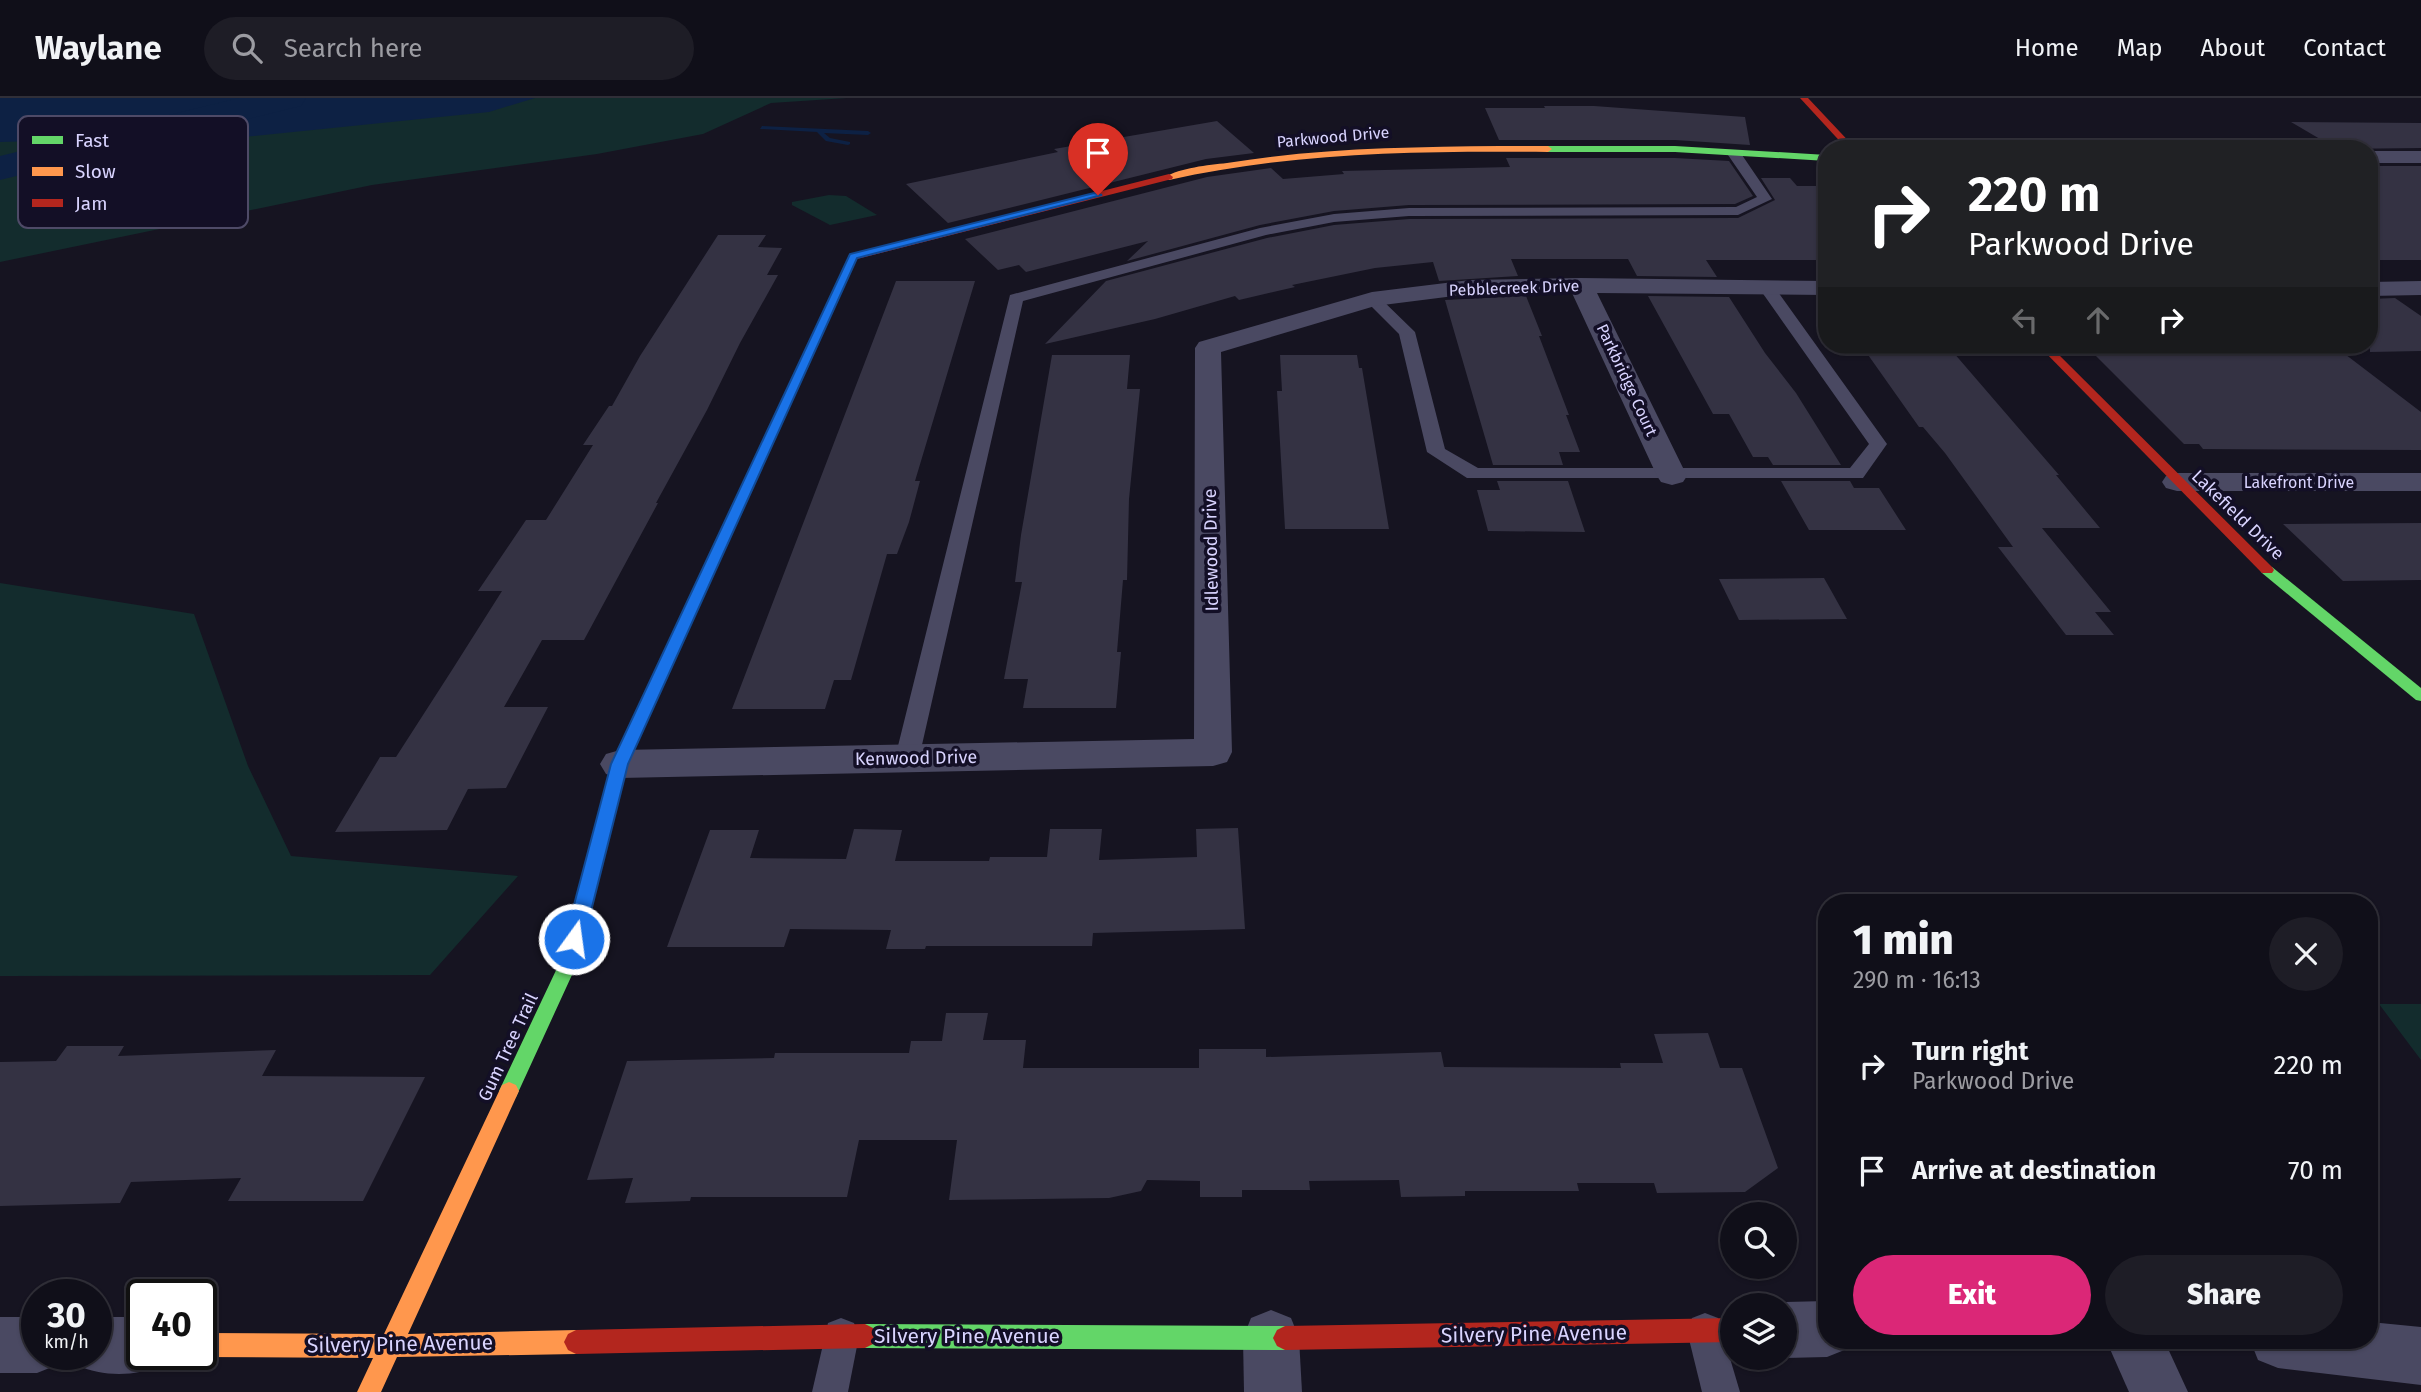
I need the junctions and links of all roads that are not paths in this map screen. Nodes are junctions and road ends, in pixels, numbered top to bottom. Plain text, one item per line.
1 (1804, 98) edge
2 (1844, 140) edge
3 (1735, 155) junction
4 (2378, 157) edge
5 (2421, 157) edge
6 (1818, 158) edge
7 (853, 257) joint
8 (1581, 285) junction
9 (1767, 288) junction
10 (1818, 288) edge
11 (2421, 288) edge
12 (2378, 289) edge
13 (1372, 299) junction
14 (1208, 348) joint
15 (2052, 354) edge
16 (1672, 476) junction
17 (2177, 482) junction
18 (2421, 482) edge
19 (2421, 696) edge
20 (1213, 752) joint
21 (906, 758) junction
22 (620, 764) junction
23 (1797, 1329) edge
24 (1818, 1329) edge
25 (1719, 1331) edge
26 (841, 1336) junction
27 (1271, 1338) junction
28 (0, 1345) edge
29 (21, 1345) edge
30 (217, 1345) edge
31 (389, 1346) junction
32 (2138, 1349) edge
33 (2358, 1349) edge
34 (2421, 1356) edge
35 (369, 1392) edge
36 (830, 1392) edge
37 (1273, 1392) edge
38 (1721, 1392) edge
39 (2160, 1392) edge

1 - 2 street
3 - 6 street, Parkwood Drive
3 - 7 street, Parkwood Drive
3 - 21 lane
4 - 5 street
7 - 22 street, Gum Tree Trail
8 - 9 street, Pebblecreek Drive
8 - 13 street, Pebblecreek Drive
8 - 16 street, Parkbridge Court
9 - 10 street, Pebblecreek Drive
9 - 16 lane
11 - 12 street
13 - 14 street, Pebblecreek Drive
13 - 16 lane
14 - 20 street, Idlewood Drive
15 - 17 street, Lakefield Drive
17 - 18 street, Lakefront Drive
17 - 19 street, Lakefield Drive
20 - 21 street, Kenwood Drive
21 - 22 street, Kenwood Drive
22 - 31 street, Gum Tree Trail
23 - 24 street
25 - 27 street, Silvery Pine Avenue
25 - 38 lane
26 - 27 street, Silvery Pine Avenue
26 - 31 street, Silvery Pine Avenue
26 - 36 lane
27 - 37 street
28 - 29 street
30 - 31 street, Silvery Pine Avenue
31 - 35 street, Gum Tree Trail
32 - 39 street
33 - 34 street

